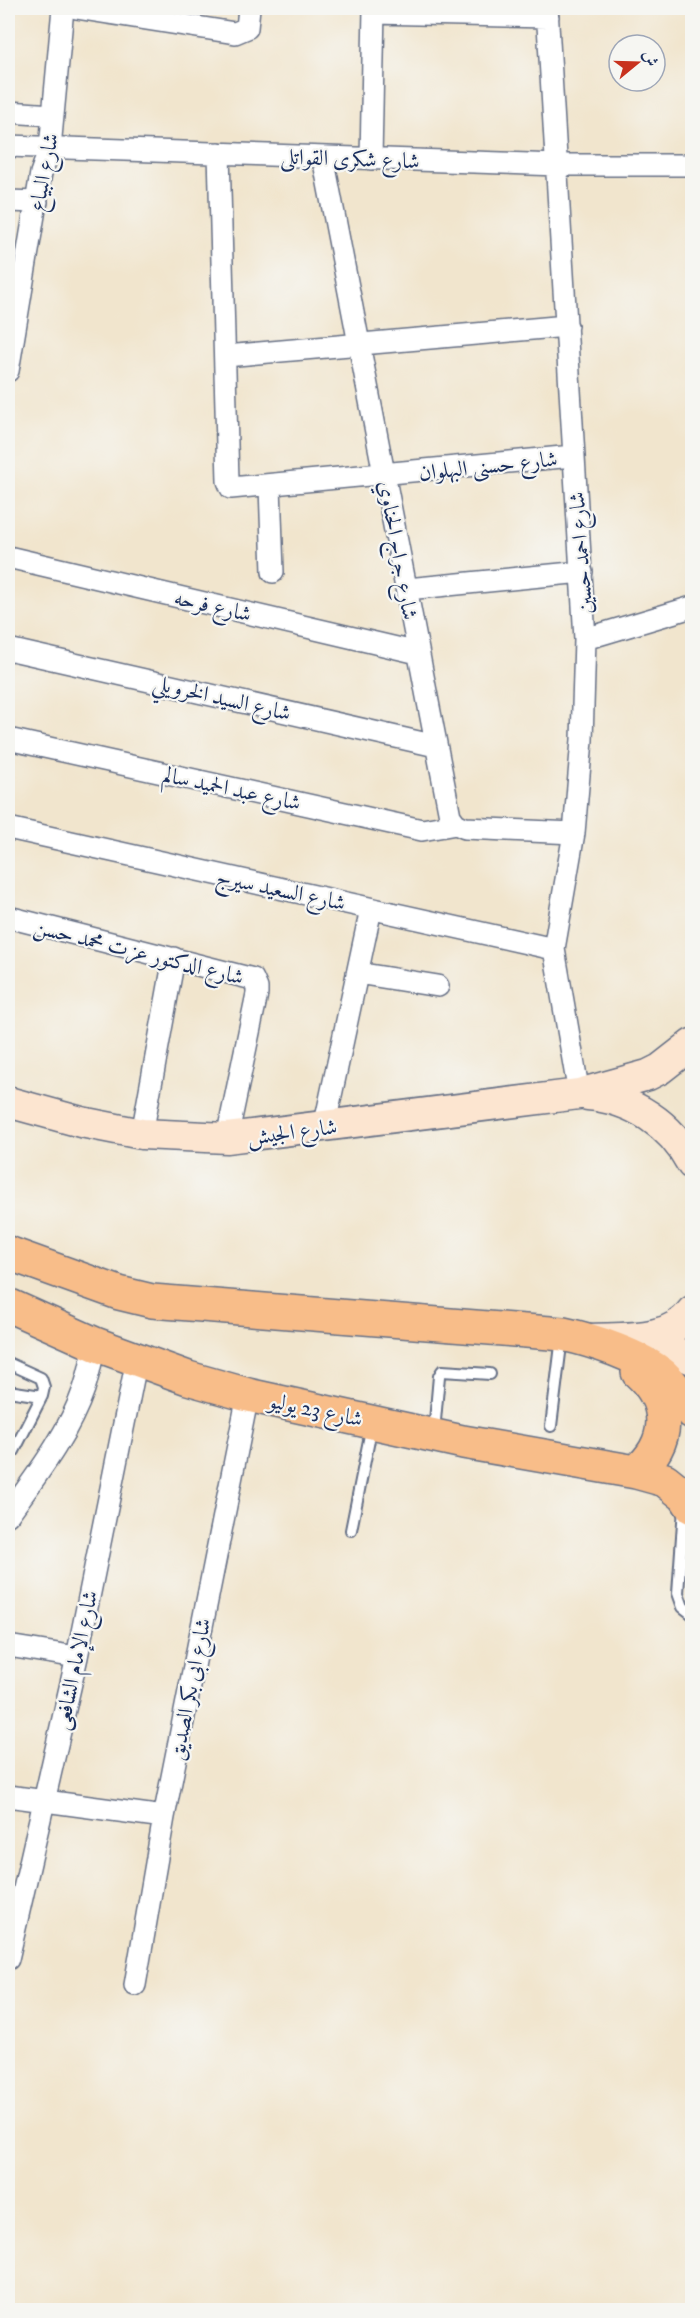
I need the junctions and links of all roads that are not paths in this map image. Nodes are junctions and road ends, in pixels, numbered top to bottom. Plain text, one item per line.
1 (63, 8) edge
2 (76, 8) edge
3 (249, 8) edge
4 (374, 10) edge
5 (548, 12) edge
6 (8, 112) edge
7 (53, 115) junction
8 (8, 146) edge
9 (50, 148) junction
10 (219, 153) junction
11 (323, 157) junction
12 (371, 159) junction
13 (558, 165) junction
14 (693, 165) edge
15 (8, 201) edge
16 (37, 202) junction
17 (567, 326) junction
18 (361, 344) junction
19 (225, 356) junction
20 (8, 365) edge
21 (573, 456) junction
22 (385, 475) junction
23 (270, 486) junction
24 (8, 557) edge
25 (273, 572) dead end
26 (582, 572) junction
27 (407, 590) junction
28 (693, 607) edge
29 (585, 639) junction
30 (8, 649) edge
31 (418, 653) junction
32 (8, 739) edge
33 (436, 746) junction
34 (456, 824) junction
35 (8, 828) edge
36 (574, 832) junction
37 (371, 909) junction
38 (9, 924) edge
39 (554, 950) junction
40 (174, 958) junction
41 (357, 973) junction
42 (438, 986) dead end
43 (693, 1044) edge
44 (579, 1094) junction
45 (8, 1102) edge
46 (324, 1128) junction
47 (142, 1134) junction
48 (227, 1138) junction
49 (693, 1164) edge
50 (8, 1253) edge
51 (8, 1305) edge
52 (693, 1311) edge
53 (662, 1332) junction
54 (588, 1341) junction
55 (96, 1344) junction
56 (137, 1359) junction
57 (693, 1359) edge
58 (8, 1363) edge
59 (490, 1374) dead end
60 (8, 1391) edge
61 (248, 1395) junction
62 (42, 1396) junction
63 (693, 1412) edge
64 (373, 1422) junction
65 (551, 1426) dead end
66 (433, 1435) junction
67 (14, 1451) dead end
68 (636, 1472) junction
69 (689, 1501) edge
70 (8, 1515) edge
71 (351, 1530) dead end
72 (693, 1614) edge
73 (8, 1646) edge
74 (77, 1657) junction
75 (8, 1796) edge
76 (44, 1802) junction
77 (164, 1817) junction
78 (8, 1959) edge
79 (135, 1985) dead end

1 - 7 street, شارع البياع
2 - 3 street
4 - 5 street
4 - 12 street
5 - 13 street, شارع احمد حسين
6 - 7 street
7 - 9 street, شارع البياع
8 - 9 street, شارع شكرى القواتلى
9 - 10 street, شارع شكرى القواتلى
9 - 16 street, شارع البياع
10 - 11 street, شارع شكرى القواتلى
10 - 19 street
11 - 12 street, شارع شكرى القواتلى
11 - 18 street, شارع جراج الحناوي
12 - 13 street, شارع شكرى القواتلى
13 - 14 street, شارع شكرى القواتلى
13 - 17 street, شارع احمد حسين
15 - 16 street
16 - 20 street, شارع البياع
17 - 18 street
17 - 21 street, شارع احمد حسين
18 - 19 street
18 - 22 street, شارع جراج الحناوي
19 - 23 street, شارع حسنى البهلوان
21 - 22 street, شارع حسنى البهلوان
21 - 26 street, شارع احمد حسين
22 - 23 street, شارع حسنى البهلوان
22 - 27 street, شارع جراج الحناوي
23 - 25 street
24 - 31 street, شارع فرحه
26 - 27 street
26 - 29 street, شارع احمد حسين
27 - 31 street, شارع جراج الحناوي
28 - 29 street
29 - 36 street, شارع احمد حسين
30 - 33 street, شارع السيد الخرويلي
31 - 33 street, شارع جراج الحناوي
32 - 34 street, شارع عبد الحميد سالم
33 - 34 street, شارع جراج الحناوي
34 - 36 street
35 - 37 street, شارع السعيد سيرج
36 - 39 street, شارع احمد حسين
37 - 39 street, شارع السعيد سيرج
37 - 41 street
38 - 40 street, شارع الدكتور عزت محمد حسن
39 - 44 street, شارع احمد حسين
40 - 47 street
40 - 48 street, شارع الدكتور عزت محمد حسن
41 - 42 street
41 - 46 street
43 - 44 street, شارع الجيش
44 - 46 street, شارع الجيش
44 - 49 street, شارع الجيش
45 - 47 street, شارع الجيش
46 - 48 street, شارع الجيش
47 - 48 street, شارع الجيش
50 - 54 main road
51 - 55 main road, شارع 23 يوليو
52 - 53 street
53 - 54 street
53 - 57 street
54 - 63 main road
54 - 65 lane
54 - 68 main road
55 - 56 main road, شارع 23 يوليو
55 - 70 street
56 - 61 main road, شارع 23 يوليو
56 - 74 street, شارع الإمام الشافعى
58 - 62 lane
59 - 66 lane
60 - 62 lane
61 - 64 main road, شارع 23 يوليو
61 - 77 street, شارع ابى بكر الصديق
62 - 67 lane
64 - 66 main road, شارع 23 يوليو
64 - 71 lane
66 - 68 main road, شارع 23 يوليو
68 - 69 main road, شارع 23 يوليو
69 - 72 lane
73 - 74 street
74 - 76 street, شارع الإمام الشافعى
75 - 76 street
76 - 77 street
76 - 78 street, شارع الإمام الشافعى
77 - 79 street, شارع ابى بكر الصديق

